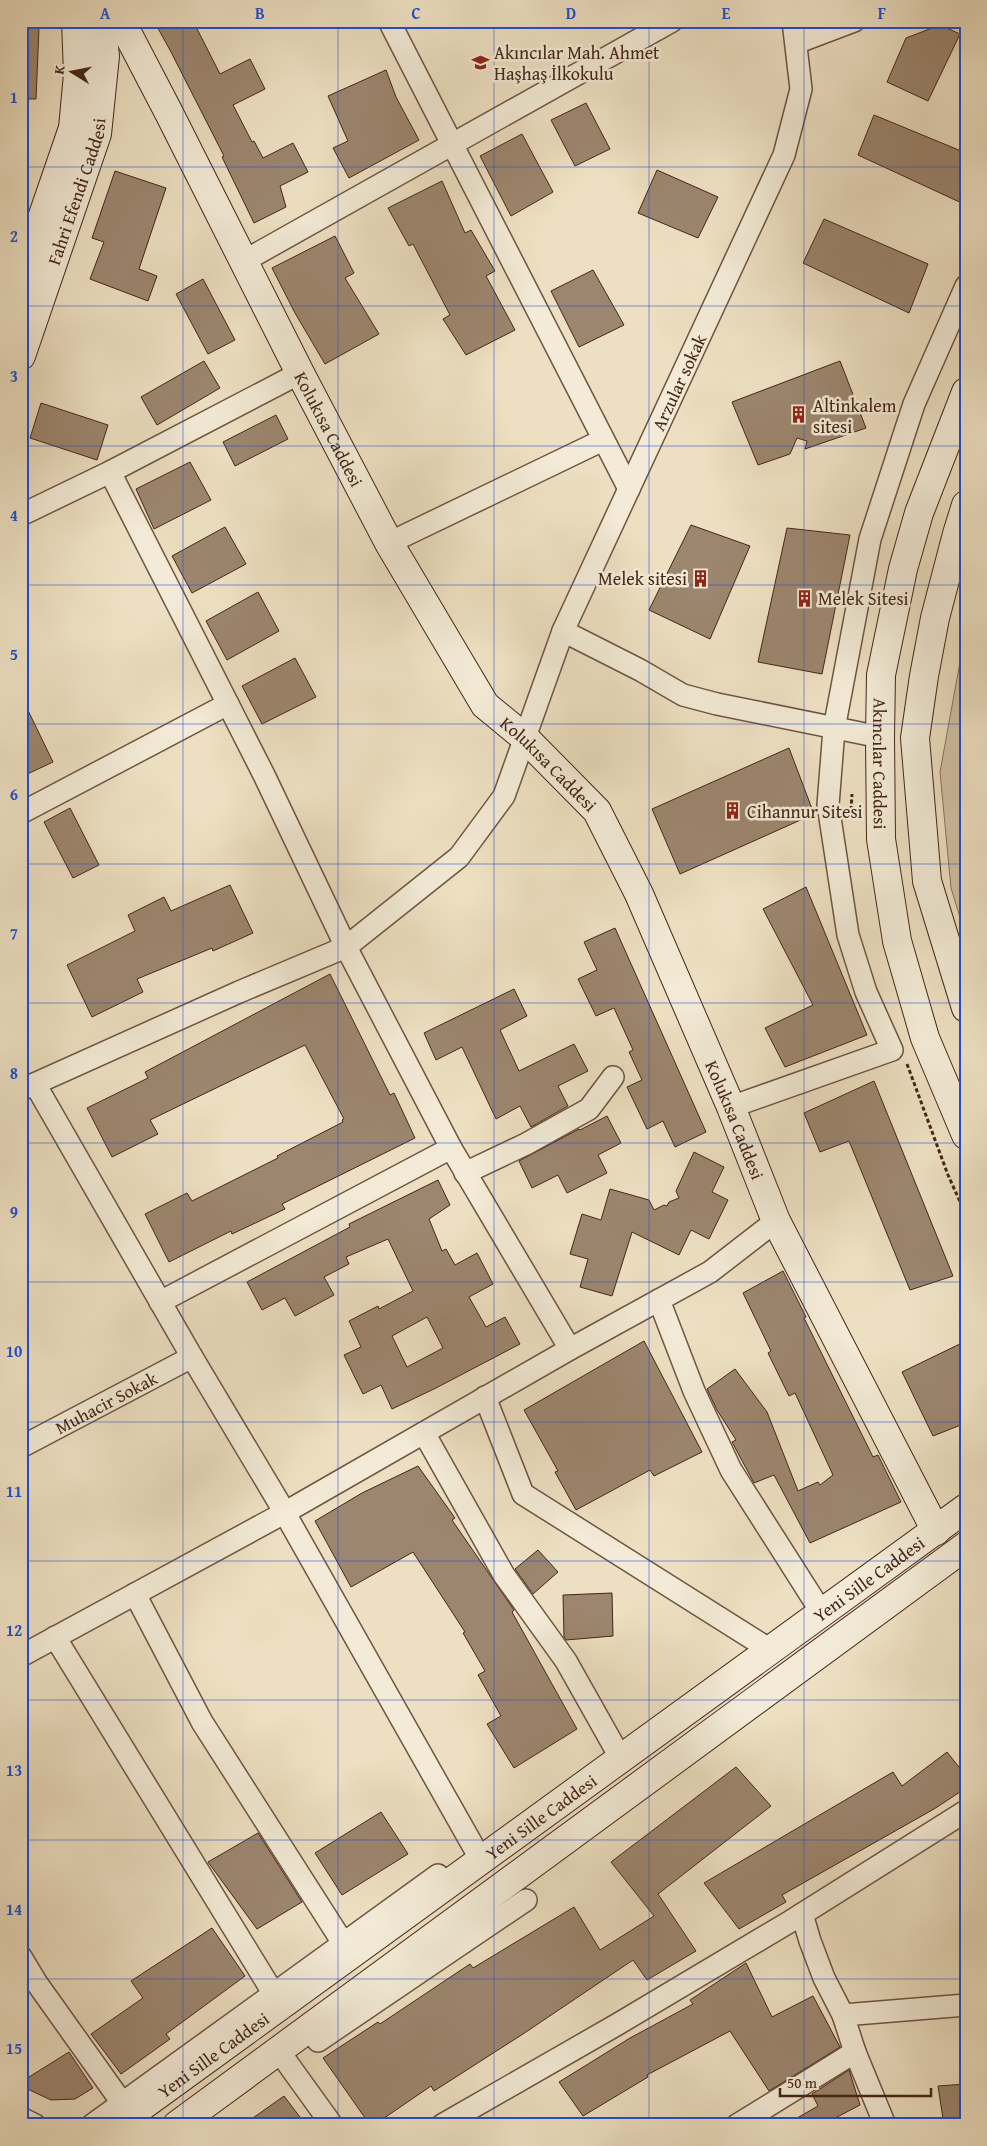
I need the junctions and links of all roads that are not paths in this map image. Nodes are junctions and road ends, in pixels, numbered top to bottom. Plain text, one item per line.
1 (76, 21) edge
2 (101, 21) edge
3 (121, 21) edge
4 (390, 21) edge
5 (672, 21) edge
6 (793, 21) edge
7 (854, 21) edge
8 (796, 44) junction
9 (452, 145) junction
10 (244, 262) junction
11 (21, 279) edge
12 (966, 286) edge
13 (21, 356) edge
14 (300, 373) junction
15 (966, 392) edge
16 (603, 440) junction
17 (110, 472) junction
18 (629, 489) junction
19 (966, 505) edge
20 (21, 515) edge
21 (389, 543) junction
22 (563, 631) junction
23 (228, 704) junction
24 (834, 729) junction
25 (880, 737) junction
26 (525, 738) junction
27 (21, 813) edge
28 (346, 947) junction
29 (966, 1008) edge
30 (613, 1077) dead end
31 (28, 1087) edge
32 (732, 1107) junction
33 (964, 1136) edge
34 (451, 1148) junction
35 (465, 1172) junction
36 (776, 1221) junction
37 (659, 1300) junction
38 (160, 1302) junction
39 (570, 1349) junction
40 (192, 1357) junction
41 (485, 1397) junction
42 (424, 1432) junction
43 (21, 1447) edge
44 (966, 1508) edge
45 (284, 1512) junction
46 (936, 1531) junction
47 (966, 1546) edge
48 (136, 1594) junction
49 (822, 1613) junction
50 (55, 1637) junction
51 (759, 1652) junction
52 (21, 1656) edge
53 (617, 1752) junction
54 (966, 1811) edge
55 (481, 1860) junction
56 (526, 1900) dead end
57 (802, 1914) junction
58 (350, 1955) junction
59 (21, 1957) edge
60 (281, 2005) junction
61 (966, 2005) edge
62 (843, 2015) junction
63 (318, 2041) dead end
64 (278, 2050) junction
65 (856, 2052) junction
66 (21, 2118) edge
67 (123, 2120) edge
68 (35, 2125) edge
69 (92, 2125) edge
70 (177, 2125) edge
71 (332, 2125) edge
72 (442, 2125) edge
73 (737, 2125) edge
74 (884, 2125) edge

1 - 11 main road, Fahri Efendi Caddesi
2 - 13 main road, Fahri Efendi Caddesi
3 - 10 main road, Kolukısa Caddesi
4 - 9 street
5 - 9 street
6 - 8 street, Arzular sokak
7 - 8 street
8 - 18 street, Arzular sokak
9 - 10 street
9 - 16 street
10 - 14 main road, Kolukısa Caddesi
12 - 24 street
14 - 17 street
14 - 21 main road, Kolukısa Caddesi
15 - 25 main road, Akıncılar Caddesi
16 - 18 street
16 - 21 street
17 - 20 street
17 - 23 street
18 - 22 street, Arzular sokak
19 - 29 main road, Akıncılar Caddesi
21 - 26 main road, Kolukısa Caddesi
22 - 24 street
22 - 26 street, Arzular sokak
23 - 27 street
23 - 28 street
24 - 25 street
24 - 32 street
25 - 33 main road, Akıncılar Caddesi
26 - 28 street, Arzular sokak
26 - 32 main road, Kolukısa Caddesi
28 - 31 street, Arzular sokak
28 - 34 street
30 - 35 street
31 - 38 street
32 - 36 main road, Kolukısa Caddesi
34 - 35 street
34 - 38 street
35 - 39 street
36 - 37 street
36 - 46 main road, Kolukısa Caddesi
37 - 39 street
37 - 49 street
38 - 40 street
39 - 41 street
40 - 43 street, Muhacir Sokak
40 - 45 street
41 - 42 street
41 - 51 street
42 - 45 street
42 - 53 street
44 - 46 main road, Yeni Sille Caddesi
45 - 48 street
45 - 55 street
46 - 49 main road, Yeni Sille Caddesi
47 - 64 main road, Yeni Sille Caddesi
48 - 50 street
48 - 58 street
49 - 51 main road, Yeni Sille Caddesi
50 - 52 street
50 - 60 street
51 - 53 main road, Yeni Sille Caddesi
53 - 55 main road, Yeni Sille Caddesi
53 - 69 street
54 - 57 street
55 - 58 main road, Yeni Sille Caddesi
56 - 63 street
57 - 62 street
57 - 72 street
58 - 60 main road, Yeni Sille Caddesi
59 - 67 street
60 - 67 main road, Yeni Sille Caddesi
61 - 62 street
62 - 65 street
64 - 70 main road, Yeni Sille Caddesi
64 - 71 street
65 - 73 street
65 - 74 street
66 - 68 street

